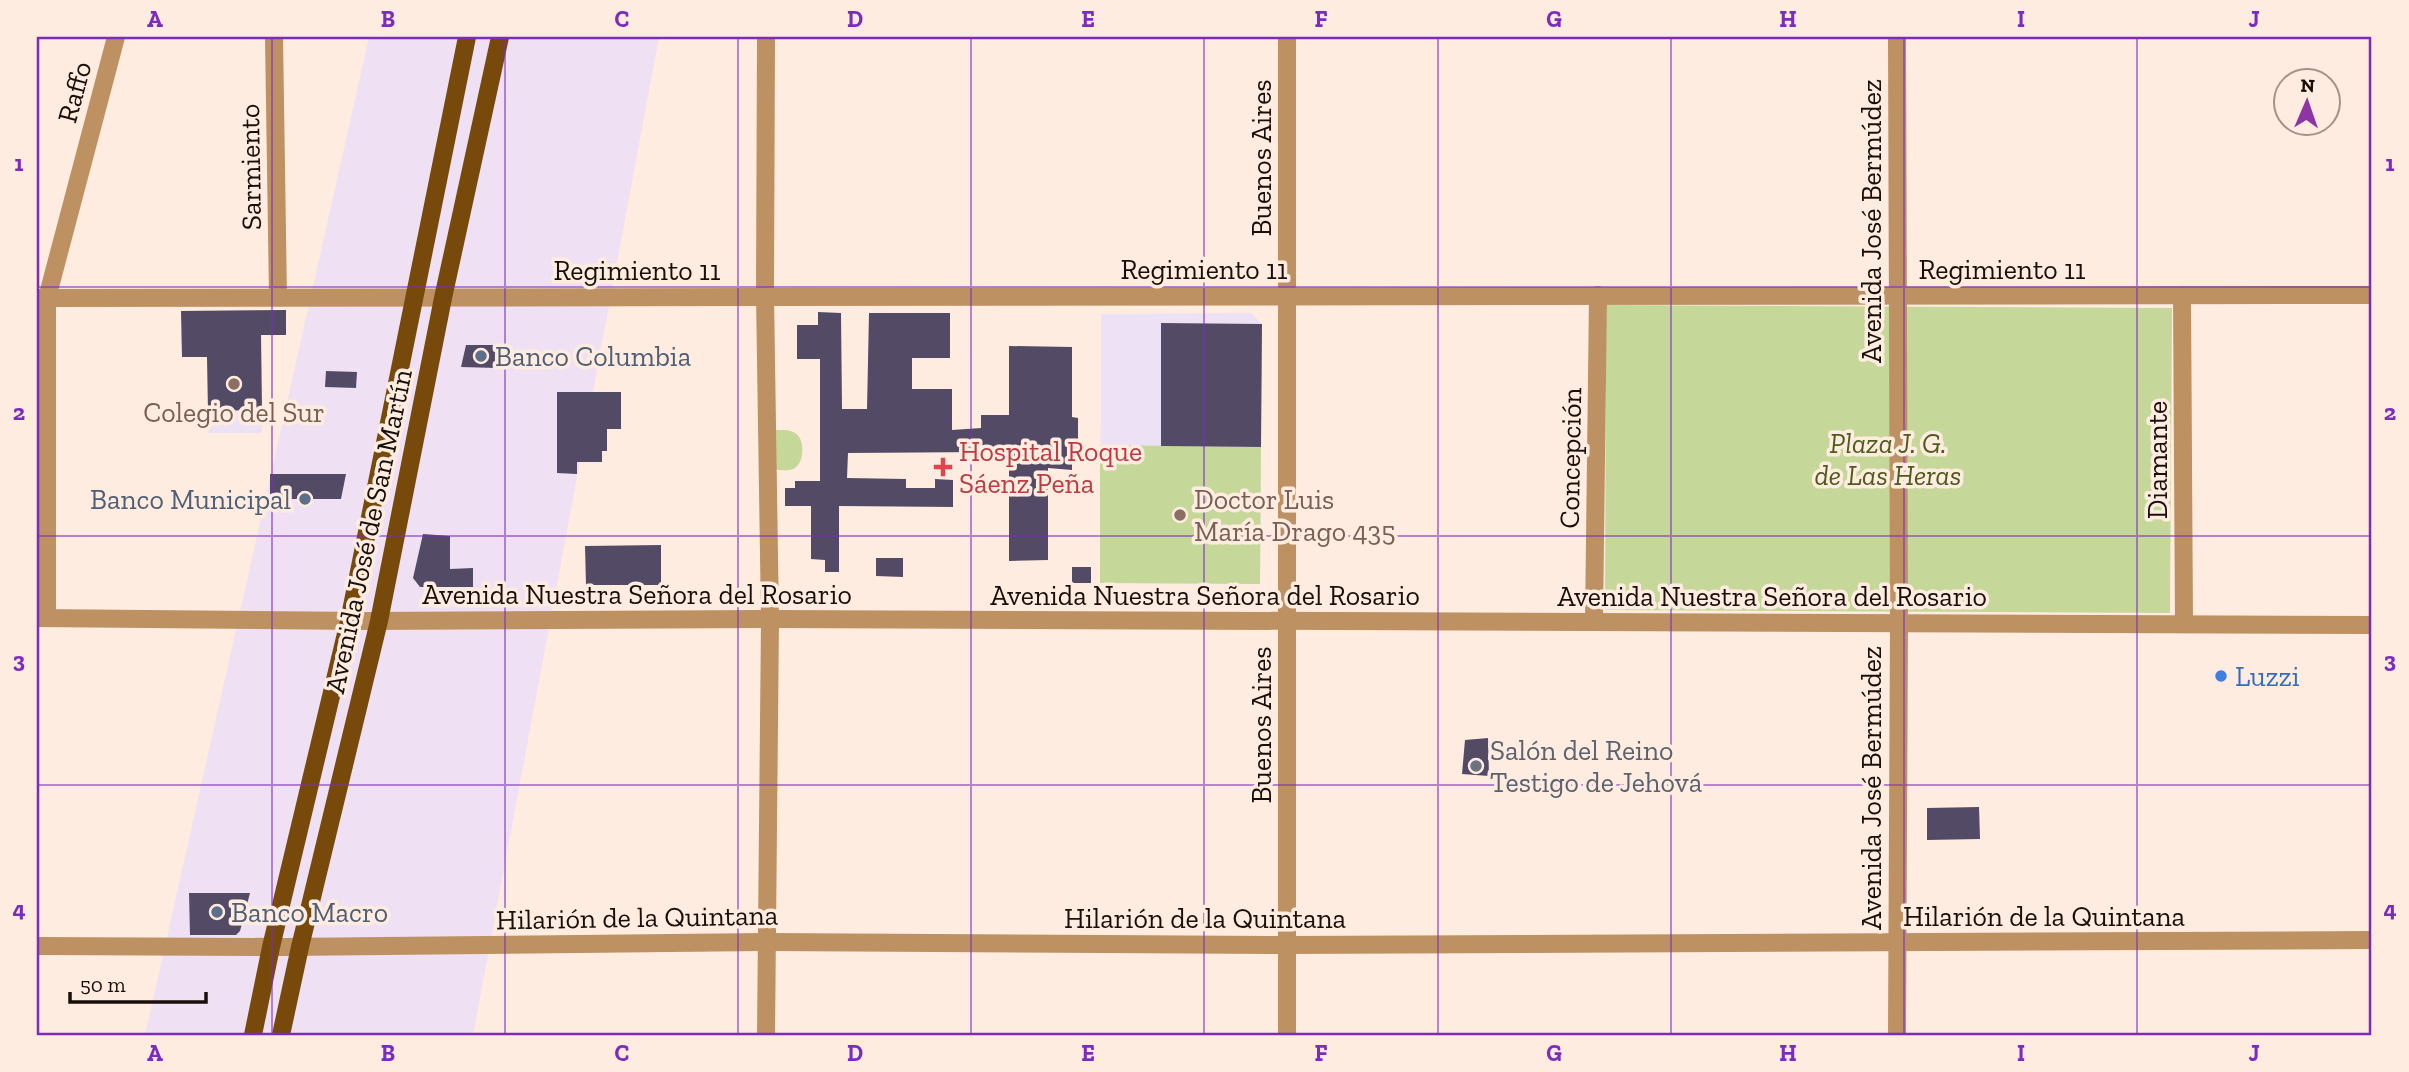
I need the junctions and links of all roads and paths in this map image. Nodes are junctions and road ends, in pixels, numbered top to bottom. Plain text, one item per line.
1 (116, 37) edge
2 (274, 37) edge
3 (467, 37) edge
4 (500, 37) edge
5 (766, 37) edge
6 (1287, 37) edge
7 (1897, 37) edge
8 (765, 295) junction
9 (1288, 295) junction
10 (1598, 295) junction
11 (1898, 295) junction
12 (2182, 295) junction
13 (2372, 295) edge
14 (278, 297) junction
15 (42, 298) edge
16 (414, 298) junction
17 (443, 298) junction
18 (42, 618) edge
19 (770, 620) junction
20 (349, 621) junction
21 (379, 621) junction
22 (1288, 621) junction
23 (1594, 622) junction
24 (1899, 623) junction
25 (2184, 624) junction
26 (2372, 625) edge
27 (2372, 940) edge
28 (767, 942) junction
29 (1896, 943) junction
30 (1286, 945) junction
31 (37, 946) edge
32 (271, 947) junction
33 (300, 947) junction
34 (253, 1035) edge
35 (281, 1035) edge
36 (766, 1035) edge
37 (1287, 1035) edge
38 (1897, 1035) edge

1 - 15 street, Raffo
2 - 14 street, Sarmiento
3 - 16 main road, Avenida José de San Martín
4 - 17 main road, Avenida José de San Martín
5 - 8 street
6 - 9 street, Buenos Aires
7 - 11 street, Avenida José Bermúdez
8 - 9 street, Regimiento 11
8 - 17 street, Regimiento 11
8 - 19 street
9 - 10 street, Regimiento 11
9 - 22 street, Buenos Aires
10 - 11 street, Regimiento 11
10 - 23 street, Concepción
11 - 12 street, Regimiento 11
11 - 24 street, Avenida José Bermúdez
12 - 13 street, Regimiento 11
12 - 25 street, Diamante
14 - 15 street, Regimiento 11
14 - 16 street, Regimiento 11
15 - 18 street, Raffo
16 - 17 street, Regimiento 11
16 - 20 main road, Avenida José de San Martín
17 - 21 main road, Avenida José de San Martín
18 - 20 street, Avenida Nuestra Señora del Rosario
19 - 21 street, Avenida Nuestra Señora del Rosario
19 - 22 street, Avenida Nuestra Señora del Rosario
19 - 28 street
20 - 21 street, Avenida Nuestra Señora del Rosario
20 - 32 main road, Avenida José de San Martín
21 - 33 main road, Avenida José de San Martín
22 - 23 street, Avenida Nuestra Señora del Rosario
22 - 30 street, Buenos Aires
23 - 24 street, Avenida Nuestra Señora del Rosario
24 - 25 street, Avenida Nuestra Señora del Rosario
24 - 29 street, Avenida José Bermúdez
25 - 26 street, Avenida Nuestra Señora del Rosario
27 - 29 street, Hilarión de la Quintana
28 - 30 street, Hilarión de la Quintana
28 - 33 street, Hilarión de la Quintana
28 - 36 street
29 - 30 street, Hilarión de la Quintana
29 - 38 street, Avenida José Bermúdez
30 - 37 street, Buenos Aires
31 - 32 street, Hilarión de la Quintana
32 - 33 street, Hilarión de la Quintana
32 - 34 main road, Avenida José de San Martín
33 - 35 main road, Avenida José de San Martín

